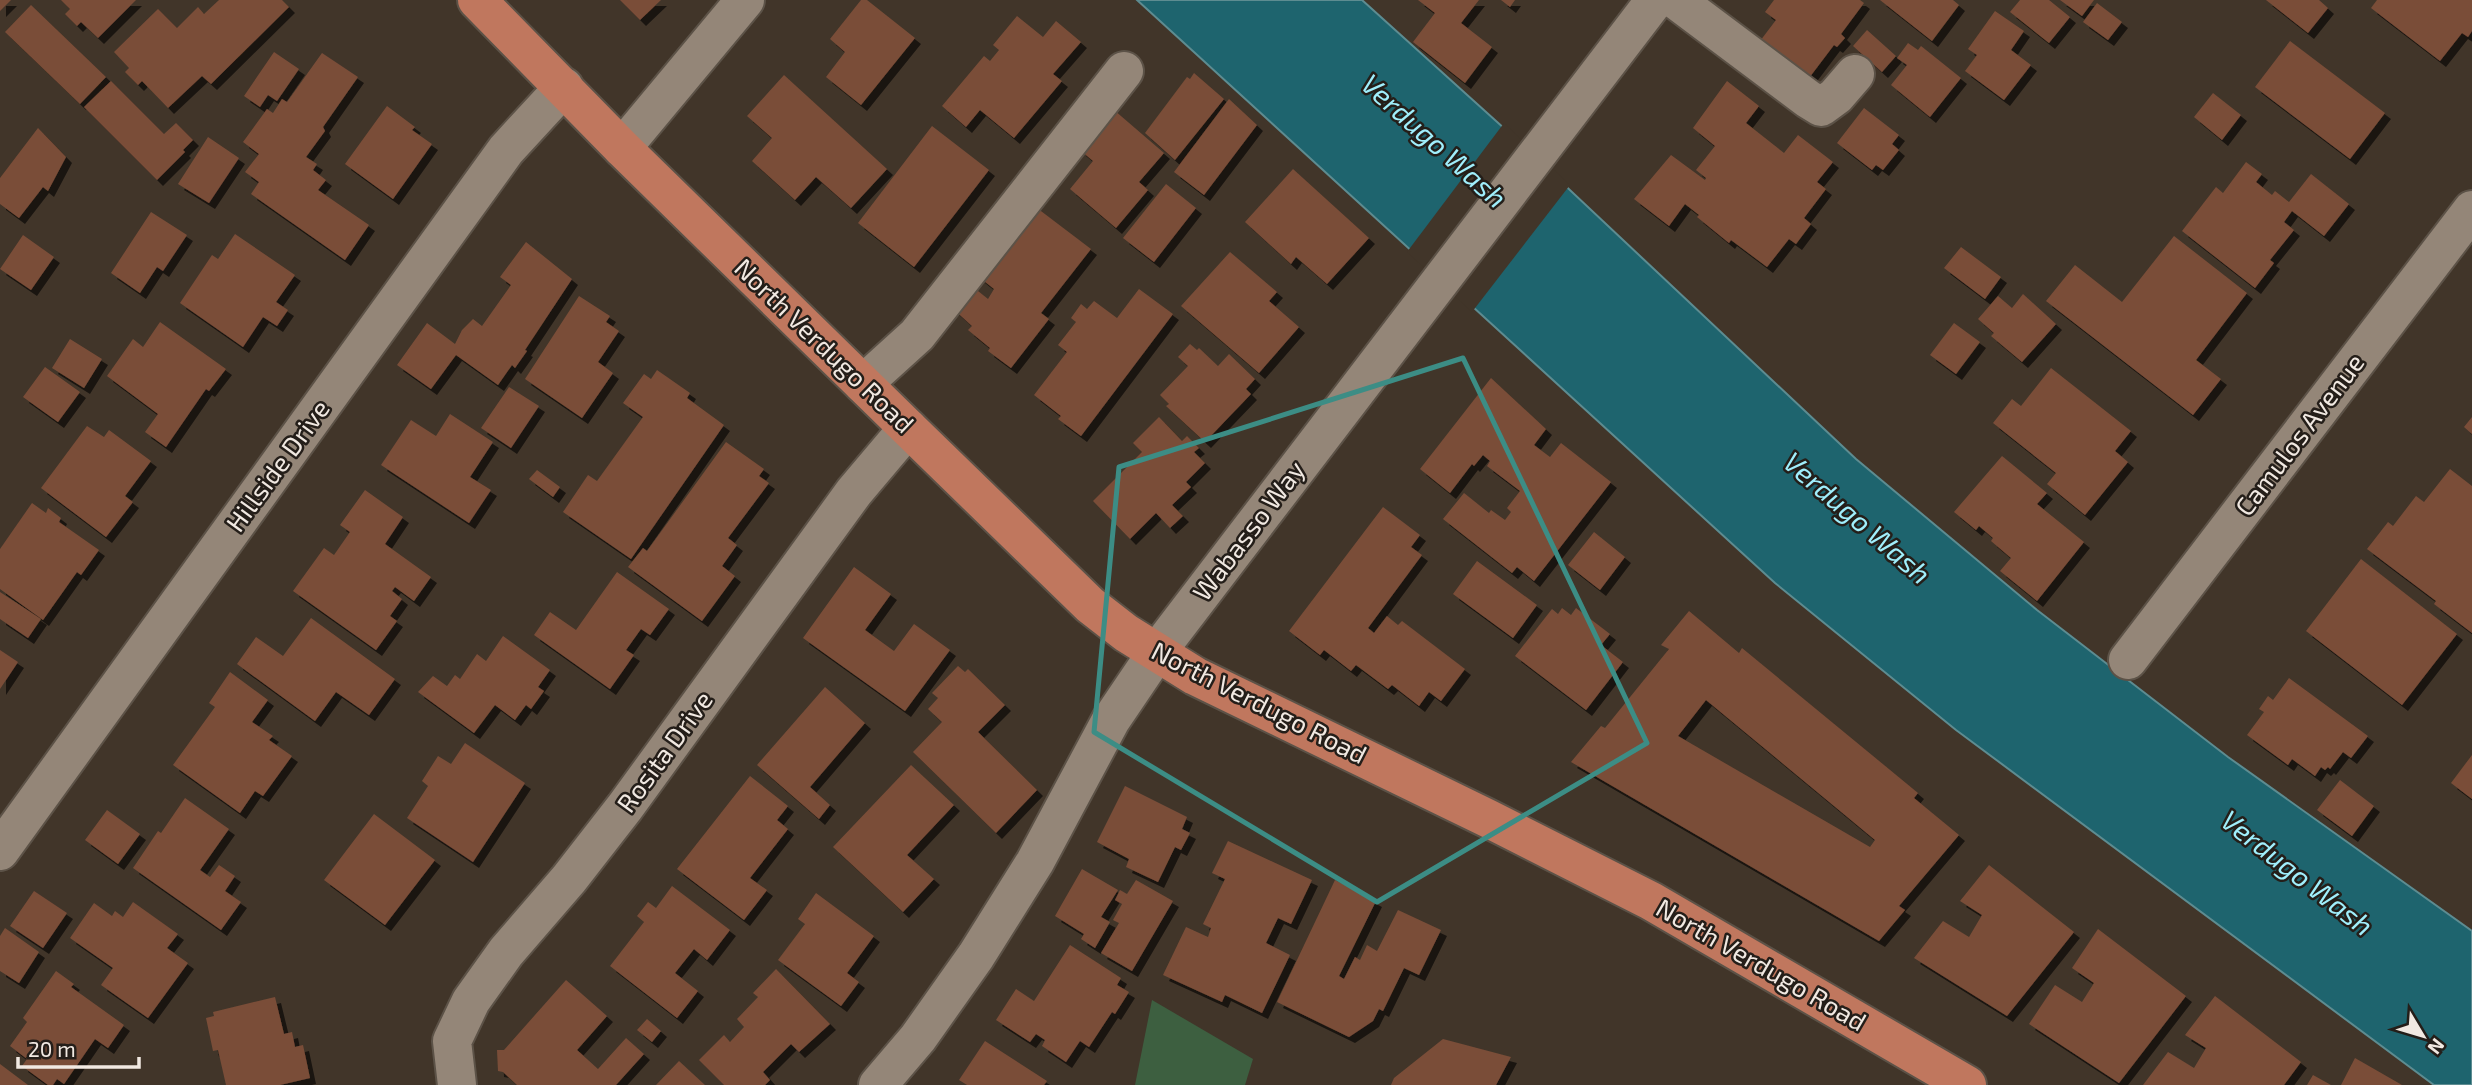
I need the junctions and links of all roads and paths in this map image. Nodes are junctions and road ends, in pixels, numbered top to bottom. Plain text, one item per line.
1 (477, 0) edge
2 (746, 0) edge
3 (1655, 0) edge
4 (1676, 0) edge
5 (1124, 71) dead end
6 (1855, 74) dead end
7 (564, 88) junction
8 (622, 148) junction
9 (2472, 210) edge
10 (863, 384) junction
11 (908, 428) junction
12 (1157, 652) junction
13 (2127, 660) dead end
14 (0, 851) edge
15 (457, 1085) edge
16 (878, 1085) edge
17 (1967, 1085) edge

1 - 7 main road, North Verdugo Road
2 - 8 street
3 - 12 street, Wabasso Way
4 - 6 street
5 - 10 street
7 - 8 main road, North Verdugo Road
7 - 14 street, Hillside Drive
8 - 10 main road, North Verdugo Road
9 - 13 street, Camulos Avenue
10 - 11 main road, North Verdugo Road
11 - 12 main road, North Verdugo Road
11 - 15 street, Rosita Drive
12 - 16 street, Wabasso Way
12 - 17 main road, North Verdugo Road

